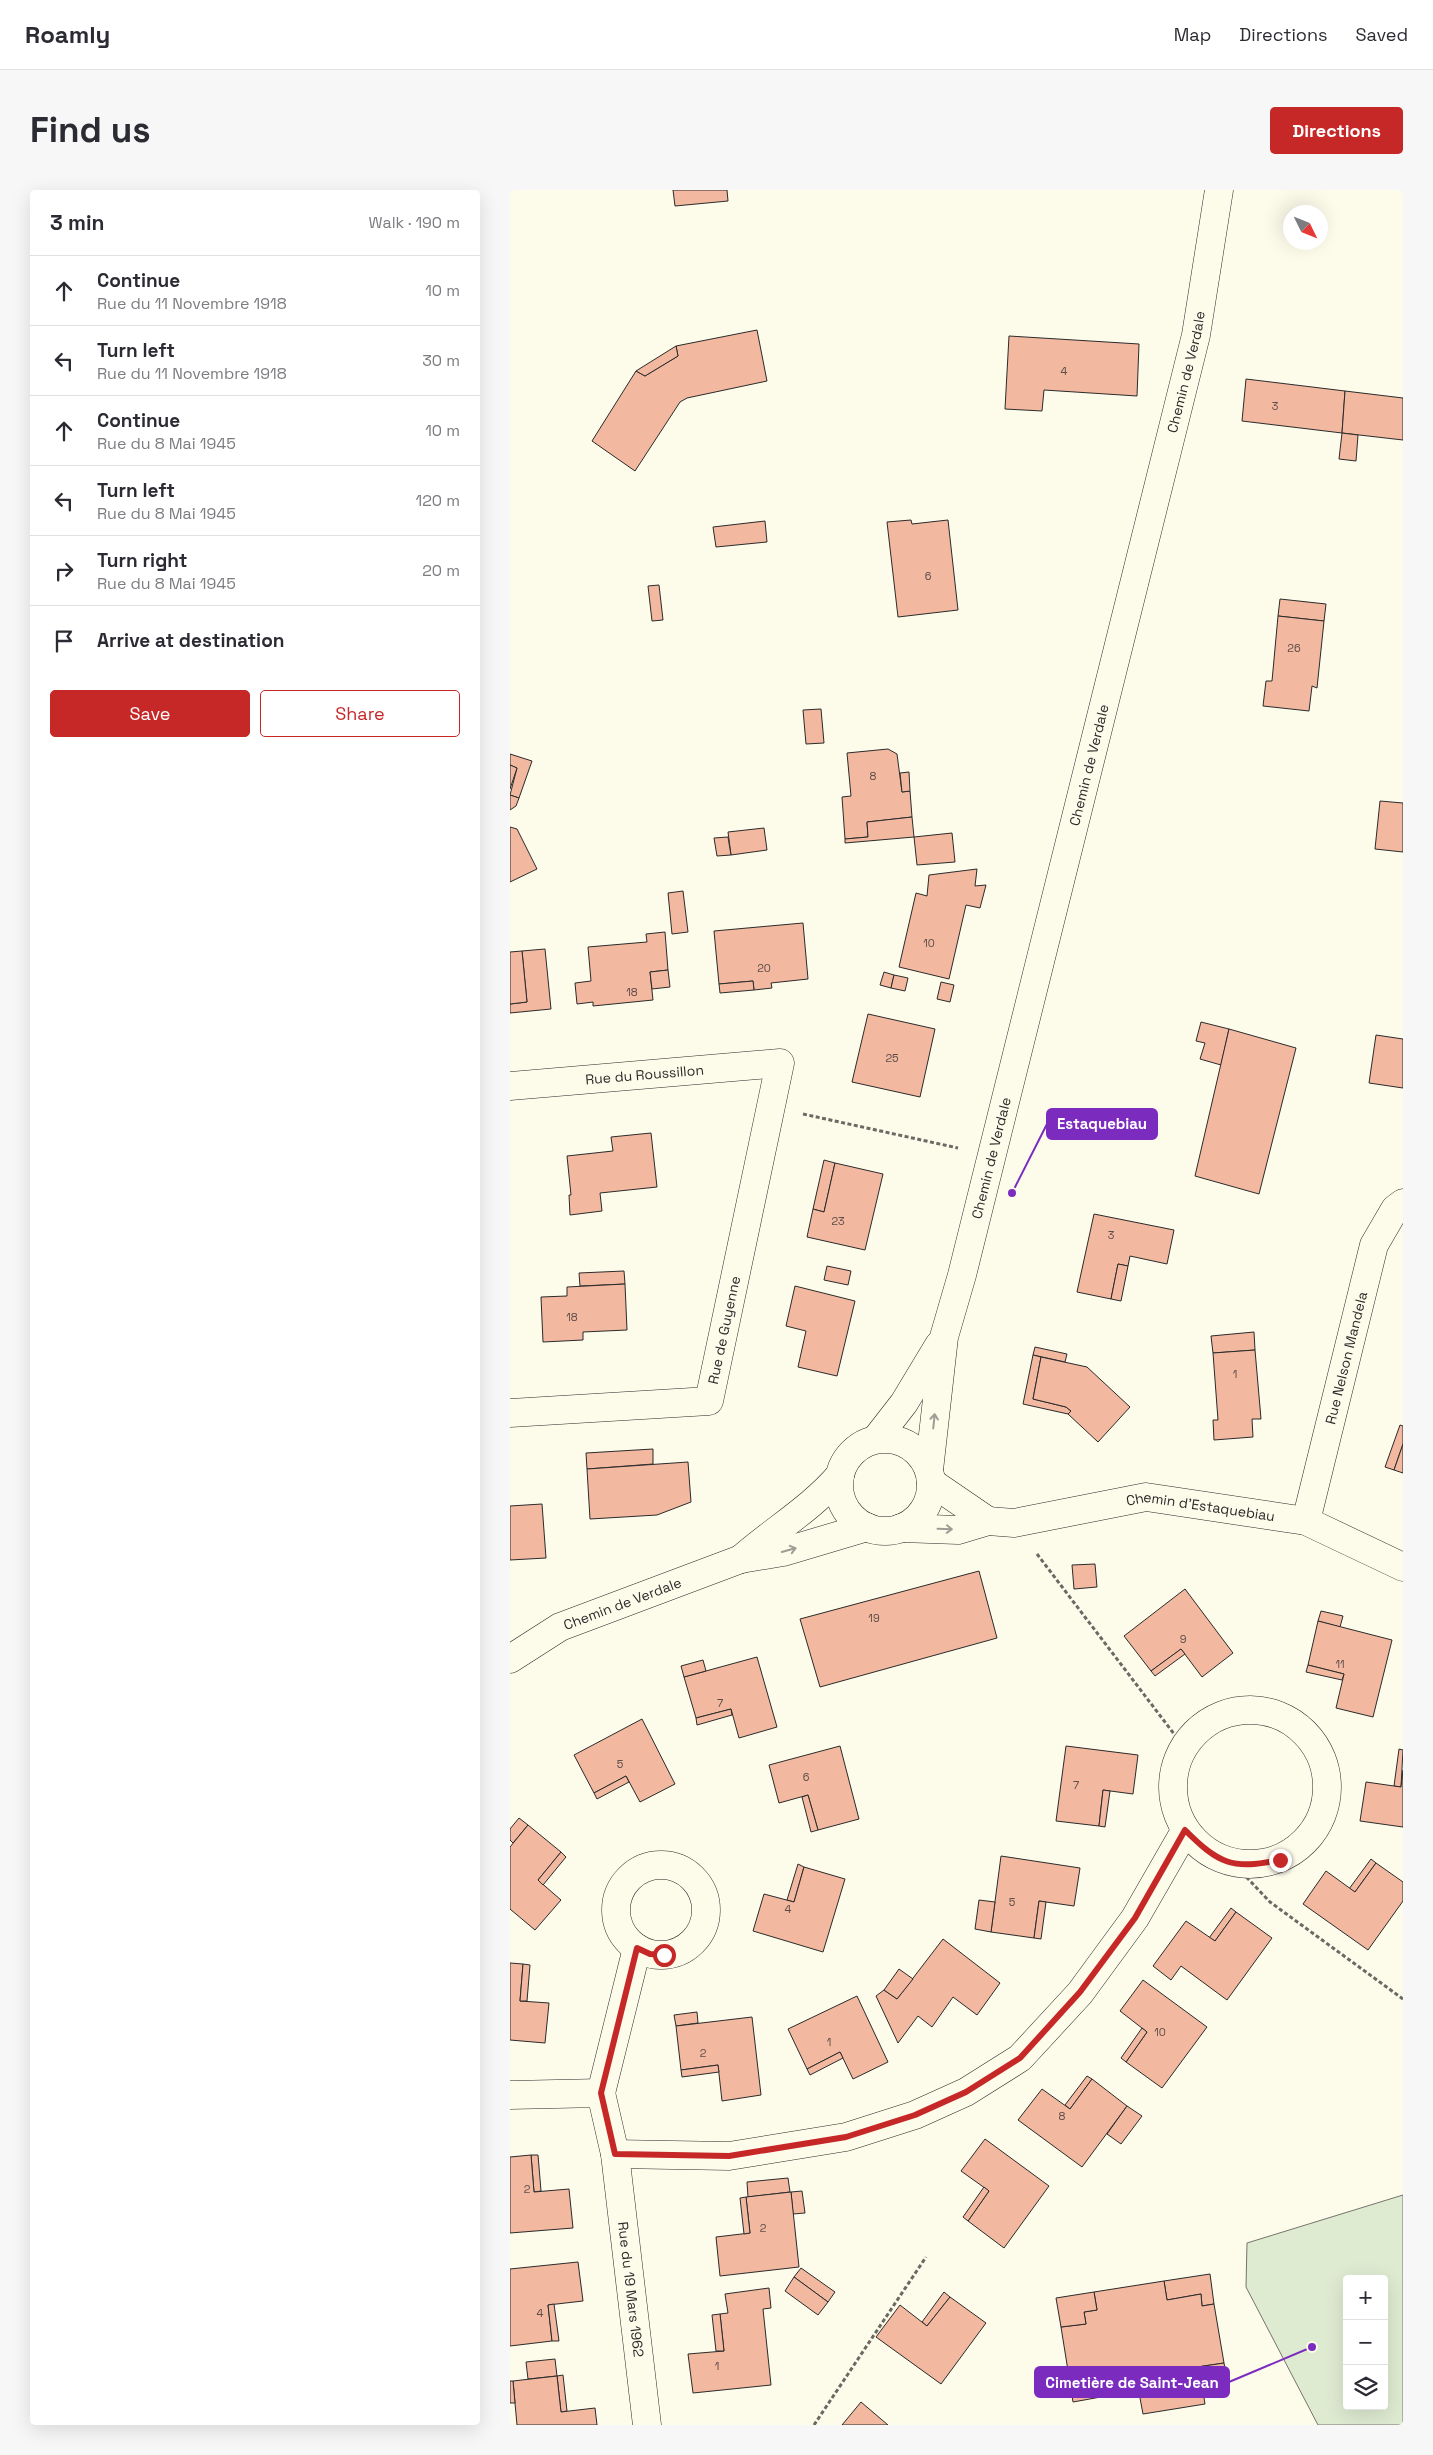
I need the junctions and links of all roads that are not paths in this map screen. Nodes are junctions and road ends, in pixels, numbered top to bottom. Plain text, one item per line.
1 (1219, 190) edge
2 (780, 1063) joint
3 (510, 1086) edge
4 (1403, 1203) edge
5 (944, 1337) junction
6 (510, 1413) edge
7 (876, 1439) junction
8 (840, 1475) junction
9 (930, 1476) junction
10 (1306, 1521) junction
11 (1001, 1522) junction
12 (867, 1527) junction
13 (901, 1528) junction
14 (741, 1559) junction
15 (1403, 1567) edge
16 (510, 1659) edge
17 (1185, 1830) junction
18 (637, 1948) dead end
19 (601, 2093) junction
20 (510, 2095) edge
21 (615, 2154) junction
22 (647, 2425) edge

1 - 5 street, Chemin de Verdale
2 - 3 street, Rue du Roussillon
2 - 6 street, Rue de Guyenne
4 - 10 street, Rue Nelson Mandela
5 - 7 street, Chemin de Verdale
9 -> 5 street, Chemin de Verdale
7 - 8 street, Chemin de Verdale
7 - 9 street
8 - 12 street
8 - 14 street, Chemin de Verdale
9 - 11 street
9 - 13 street, Chemin de Verdale
10 - 11 street, Chemin d'Estaquebiau
10 - 15 street, Chemin d'Estaquebiau
13 -> 11 street, Chemin d'Estaquebiau
12 - 13 street, Chemin de Verdale
14 -> 12 street, Chemin de Verdale
14 - 16 street, Chemin de Verdale
17 - 17 street
17 - 21 street
18 - 19 street
19 - 20 street
19 - 21 street, Rue du 19 Mars 1962
21 - 22 street, Rue du 19 Mars 1962

